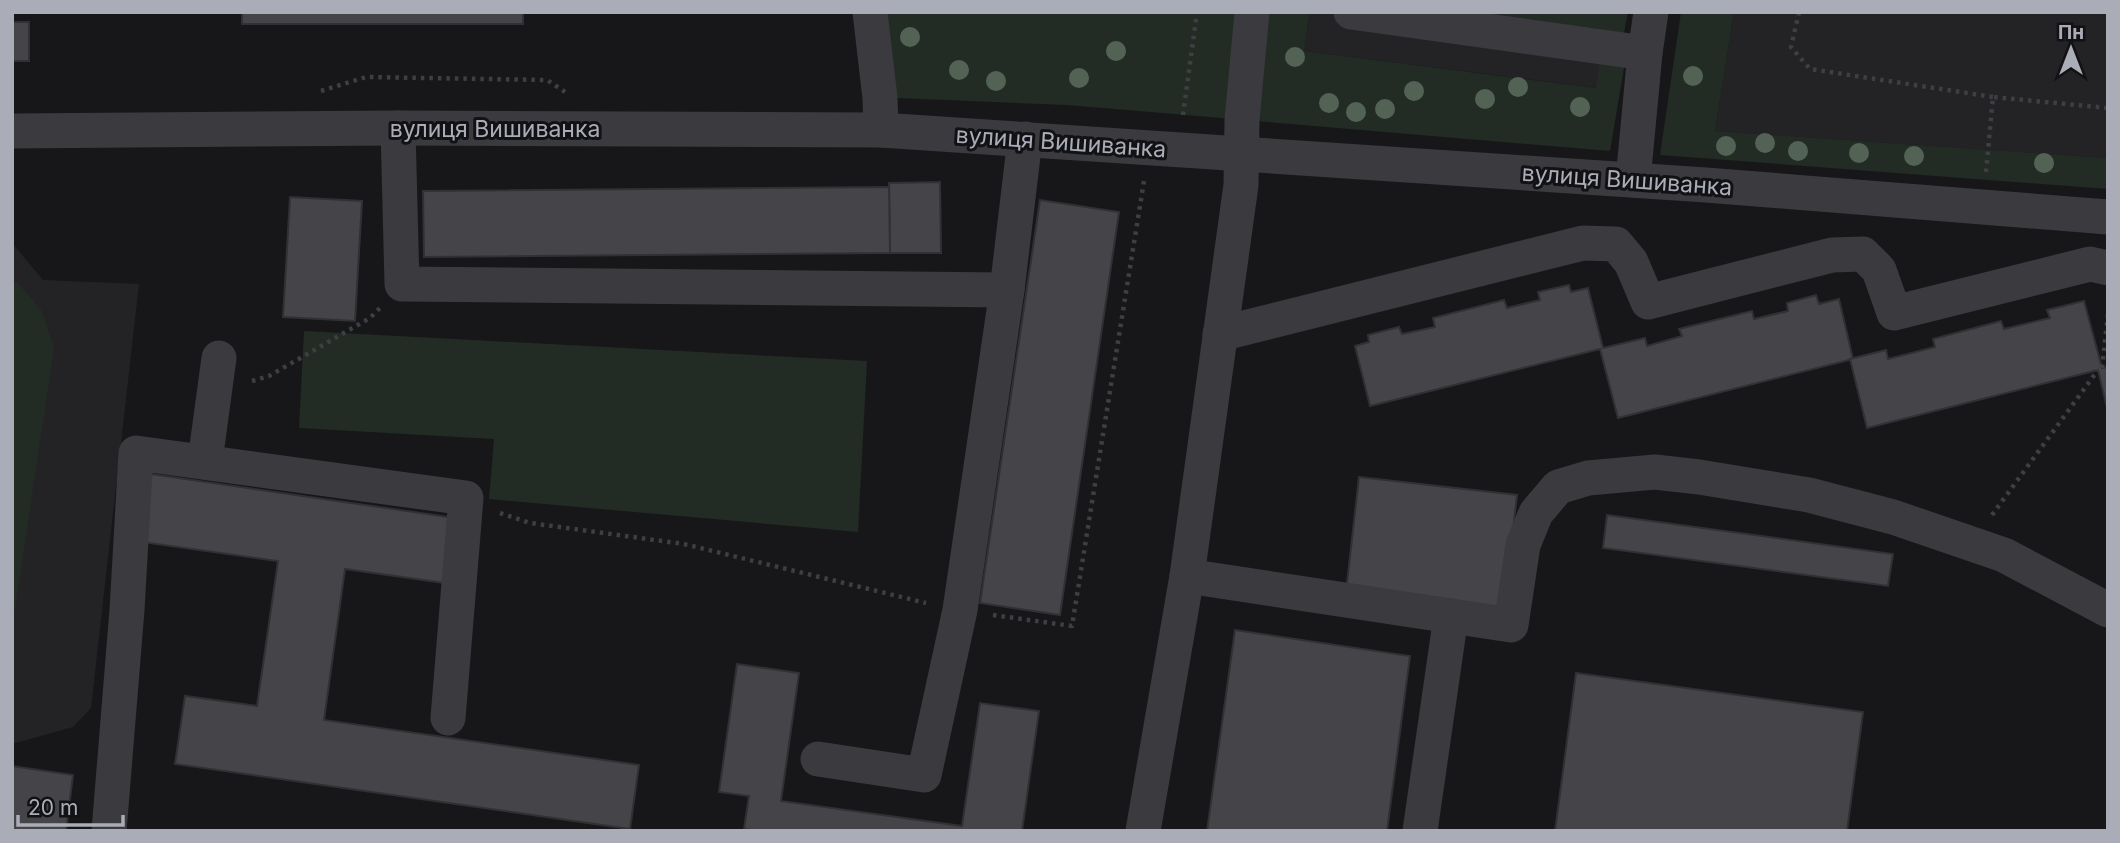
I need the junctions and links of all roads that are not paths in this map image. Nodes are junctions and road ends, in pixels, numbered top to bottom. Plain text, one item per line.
1 (870, 12) edge
2 (1252, 12) edge
3 (1351, 12) edge
4 (1651, 12) edge
5 (1645, 52) junction
6 (398, 128) junction
7 (881, 130) junction
8 (12, 131) edge
9 (1025, 139) junction
10 (1241, 154) junction
11 (1633, 180) junction
12 (2108, 217) edge
13 (2108, 268) edge
14 (1007, 290) junction
15 (1220, 334) junction
16 (219, 358) dead end
17 (205, 461) junction
18 (1187, 576) junction
19 (2108, 610) edge
20 (1451, 616) junction
21 (449, 718) dead end
22 (818, 760) dead end
23 (109, 831) edge
24 (1143, 831) edge
25 (1420, 831) edge

1 - 7 street
2 - 10 street
3 - 5 street
4 - 5 street
5 - 11 street
6 - 7 street, вулиця Вишиванка
6 - 8 street, вулиця Вишиванка
6 - 14 street
7 - 9 street, вулиця Вишиванка
9 - 10 street, вулиця Вишиванка
9 - 14 street
10 - 11 street, вулиця Вишиванка
10 - 15 street
11 - 12 street, вулиця Вишиванка
13 - 15 street
14 - 22 street
15 - 18 street
16 - 17 street
17 - 21 street
17 - 23 street
18 - 20 street
18 - 24 street
19 - 20 street
20 - 25 street

